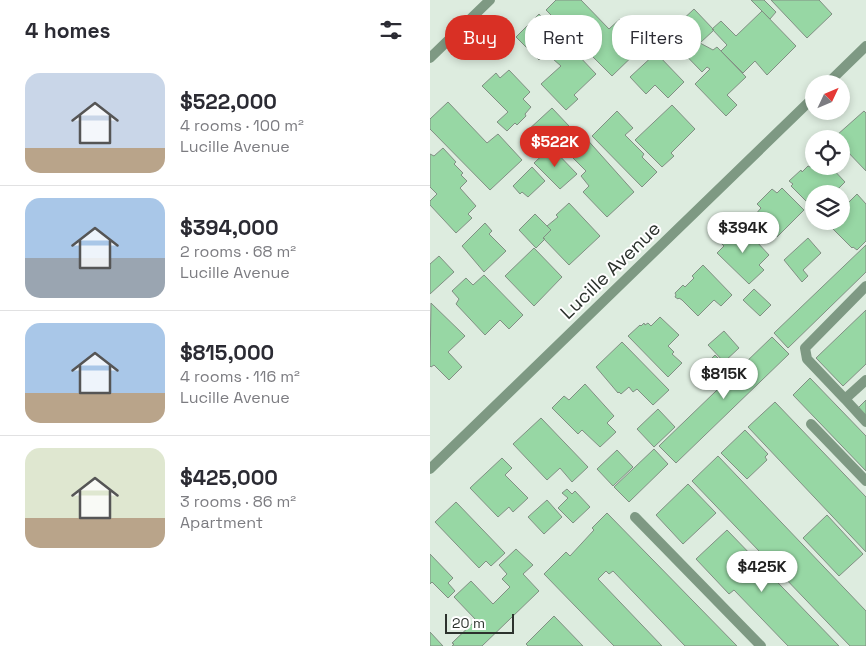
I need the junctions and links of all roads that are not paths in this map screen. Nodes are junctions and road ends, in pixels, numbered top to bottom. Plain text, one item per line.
1 (490, 0) edge
2 (866, 46) edge
3 (430, 58) edge
4 (836, 75) edge
5 (805, 106) edge
6 (866, 286) edge
7 (866, 380) edge
8 (845, 400) junction
9 (866, 422) edge
10 (811, 424) dead end
11 (430, 469) edge
12 (866, 481) edge
13 (634, 517) dead end
14 (761, 646) edge

1 - 3 street
2 - 4 street
5 - 11 street, Lucille Avenue
6 - 8 street
7 - 8 street
8 - 9 street
10 - 12 street
13 - 14 street

